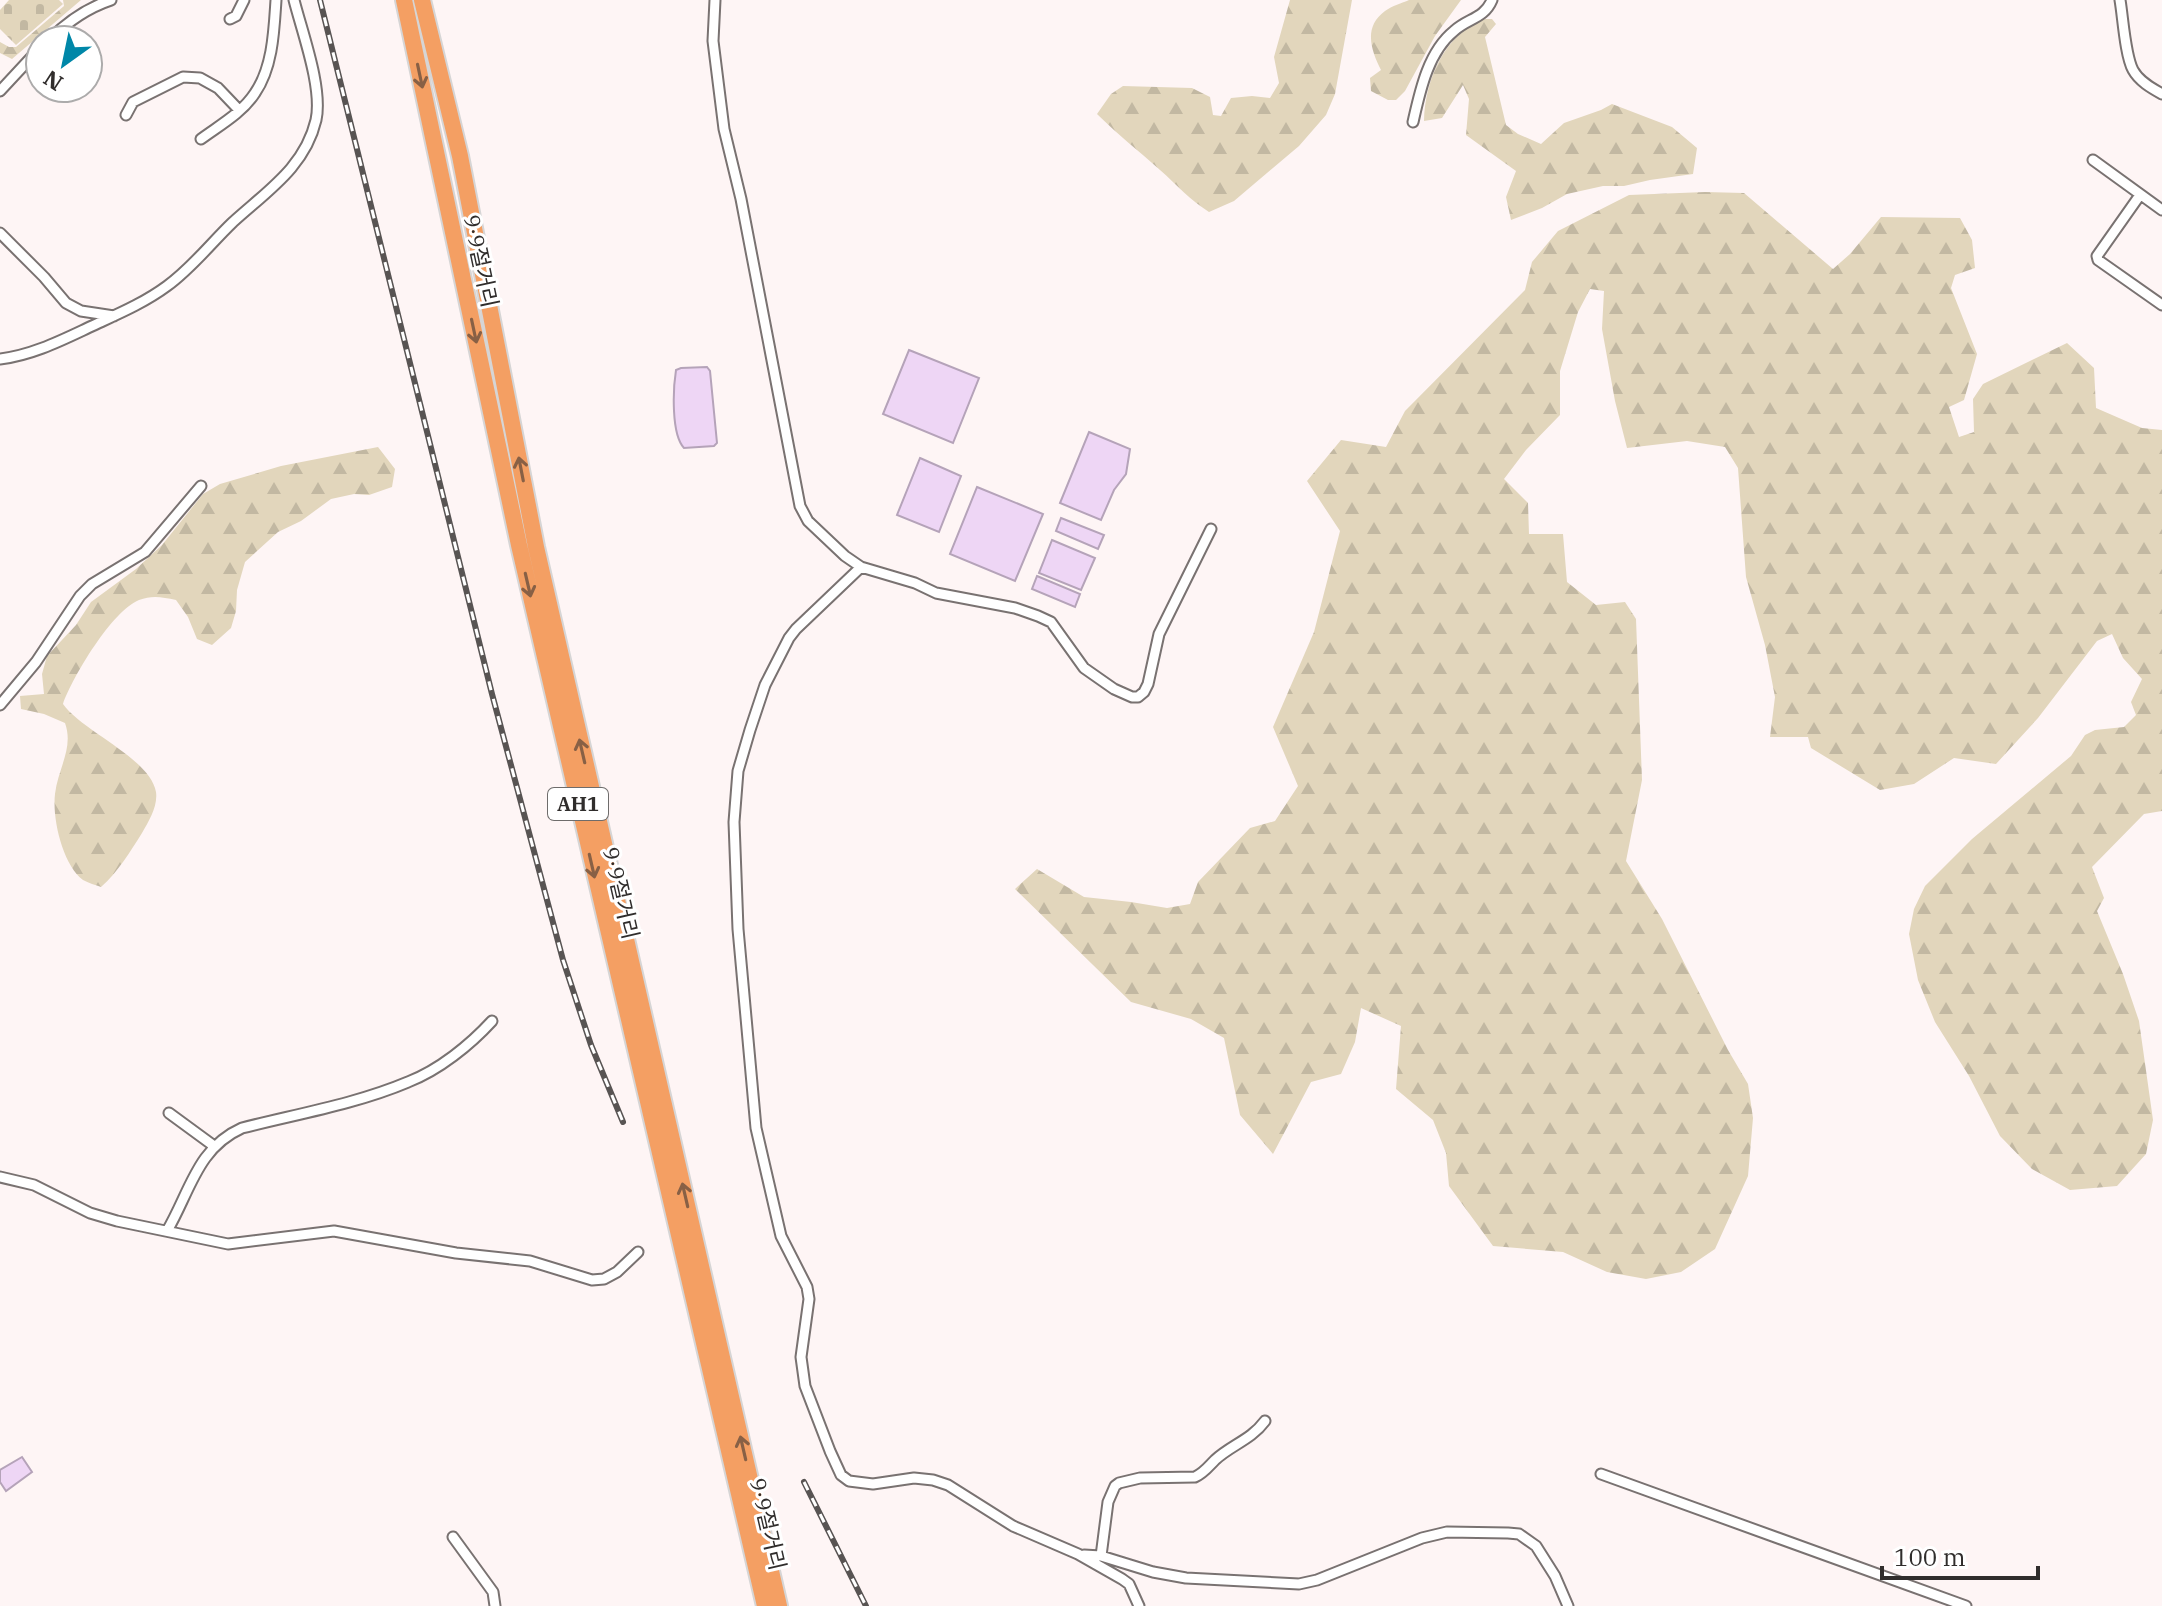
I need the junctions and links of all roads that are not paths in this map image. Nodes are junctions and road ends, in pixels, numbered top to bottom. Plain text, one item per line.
1 (111, 0) edge
2 (244, 0) edge
3 (276, 0) edge
4 (294, 0) edge
5 (404, 0) edge
6 (422, 0) edge
7 (715, 0) edge
8 (1492, 0) edge
9 (2120, 0) edge
10 (230, 19) dead end
11 (68, 24) edge
12 (24, 65) edge
13 (0, 91) edge
14 (2162, 94) edge
15 (239, 110) junction
16 (126, 115) dead end
17 (1413, 122) dead end
18 (201, 139) dead end
19 (2093, 160) dead end
20 (2140, 195) junction
21 (2162, 210) edge
22 (0, 233) edge
23 (2162, 305) edge
24 (114, 316) junction
25 (0, 359) edge
26 (201, 486) dead end
27 (1211, 529) dead end
28 (861, 567) junction
29 (0, 705) edge
30 (492, 1021) dead end
31 (169, 1113) dead end
32 (214, 1146) junction
33 (0, 1177) edge
34 (167, 1231) junction
35 (638, 1252) dead end
36 (1265, 1421) dead end
37 (1601, 1474) dead end
38 (453, 1537) dead end
39 (1078, 1554) junction
40 (1101, 1556) junction
41 (495, 1606) edge
42 (765, 1606) edge
43 (779, 1606) edge
44 (1139, 1606) edge
45 (1568, 1606) edge
46 (1966, 1606) edge

1 - 11 street
2 - 10 street
3 - 15 street
4 - 24 street
5 -> 42 highway, 9·9절거리 / AH1
43 -> 6 highway, 9·9절거리 / AH1
7 - 28 street
8 - 17 street
9 - 14 street
12 - 13 street
15 - 16 street
15 - 18 street
19 - 20 street
20 - 21 street
20 - 23 street
22 - 24 street
24 - 25 street
26 - 29 street
27 - 28 street
28 - 39 street
30 - 32 street
31 - 32 street
32 - 34 street
33 - 34 street
34 - 35 street
36 - 40 street
37 - 46 street
38 - 41 street
39 - 40 street
39 - 44 street
40 - 45 street

